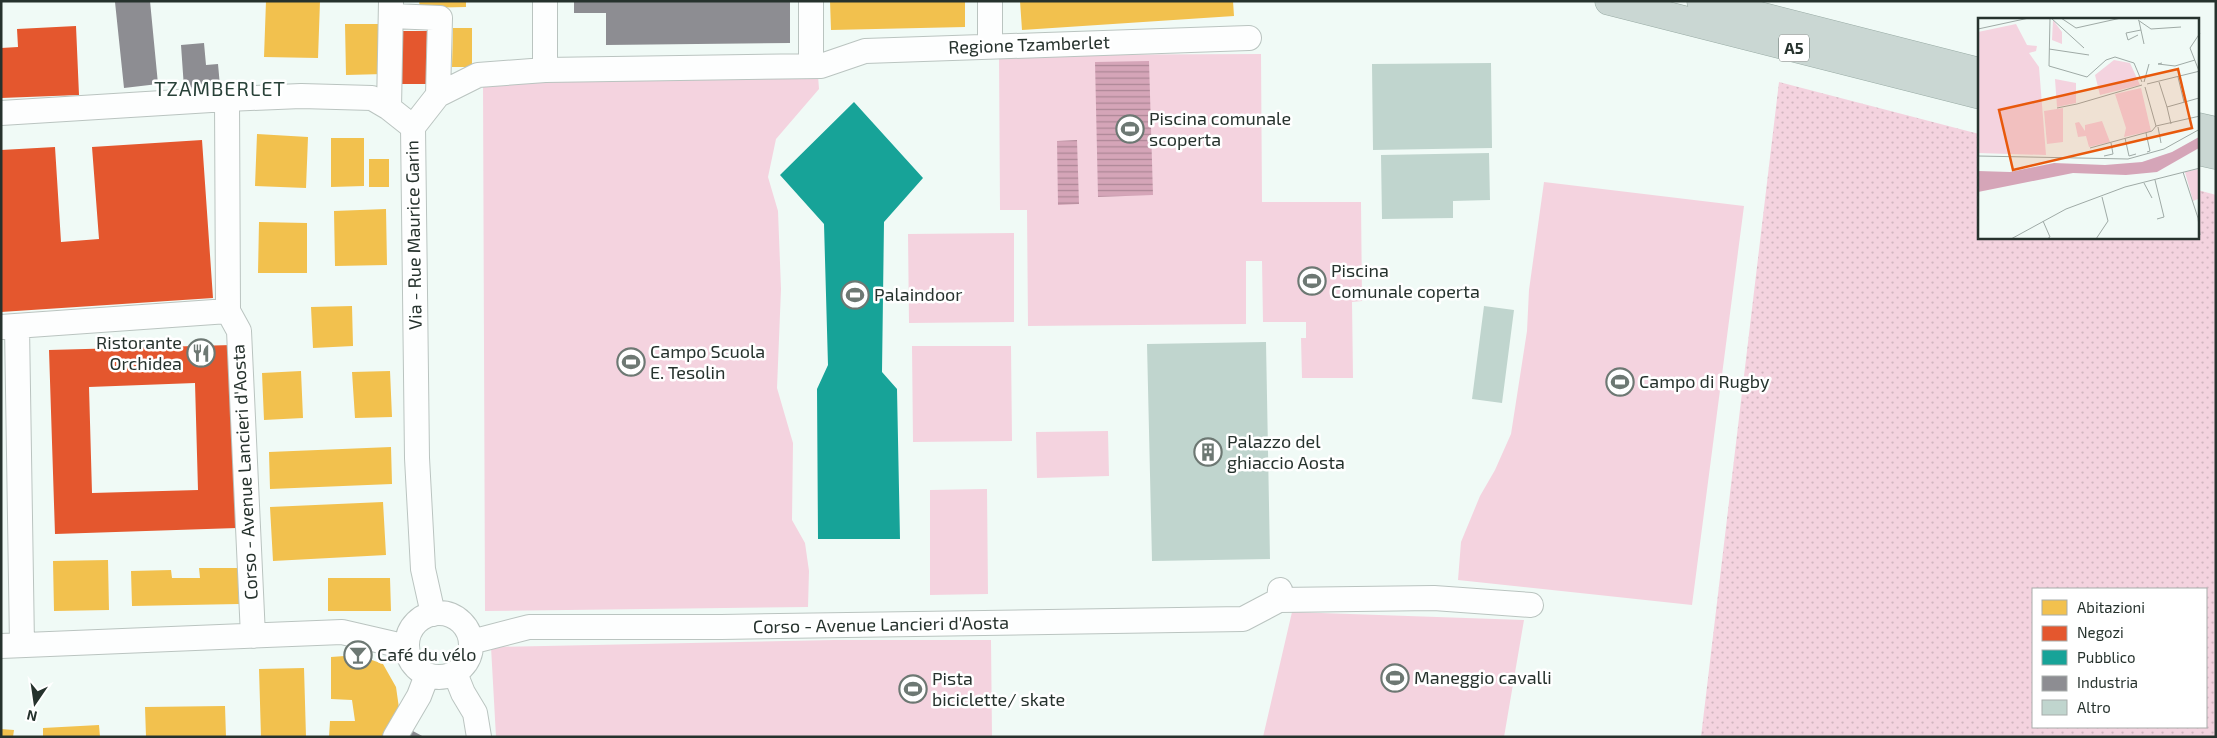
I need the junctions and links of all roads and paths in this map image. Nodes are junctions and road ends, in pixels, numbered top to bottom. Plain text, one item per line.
1 (545, 1) edge
2 (811, 1) edge
3 (990, 1) edge
4 (1609, 1) edge
5 (1701, 1) edge
6 (391, 9) edge
7 (1249, 38) dead end
8 (990, 46) junction
9 (812, 66) junction
10 (545, 70) junction
11 (1978, 71) edge
12 (1978, 94) edge
13 (438, 95) junction
14 (227, 99) junction
15 (389, 108) junction
16 (1, 113) edge
17 (413, 127) junction
18 (2200, 127) edge
19 (2216, 131) edge
20 (2200, 151) edge
21 (2216, 155) edge
22 (228, 311) junction
23 (9, 326) edge
24 (1530, 605) dead end
25 (433, 614) junction
26 (253, 636) junction
27 (471, 642) junction
28 (12, 646) edge
29 (406, 647) junction
30 (455, 673) junction
31 (427, 675) junction
32 (395, 737) edge
33 (479, 737) edge

1 - 10 street
2 - 9 street
3 - 8 street
4 - 12 highway, A5
5 - 11 highway, A5
6 - 13 street
6 - 15 street
7 - 8 street, Regione Tzamberlet
8 - 9 street, Regione Tzamberlet
9 - 10 street, Regione Tzamberlet
10 - 13 street, Regione Tzamberlet
13 - 17 street, Regione Tzamberlet
14 - 15 street, Via - Rue Maurice Garin
14 - 16 street, Via - Rue Maurice Garin
14 - 22 street, Corso - Avenue Lancieri d'Aosta
15 - 17 street, Via - Rue Maurice Garin
17 - 25 street, Via - Rue Maurice Garin
18 - 19 highway
20 - 21 highway
22 - 23 street
22 - 26 street, Corso - Avenue Lancieri d'Aosta
23 - 28 street
24 - 27 street, Corso - Avenue Lancieri d'Aosta
25 - 27 street
25 - 29 street
26 - 28 street
26 - 29 street
27 - 30 street
29 - 31 street
30 - 31 street
30 - 33 street
31 - 32 street

